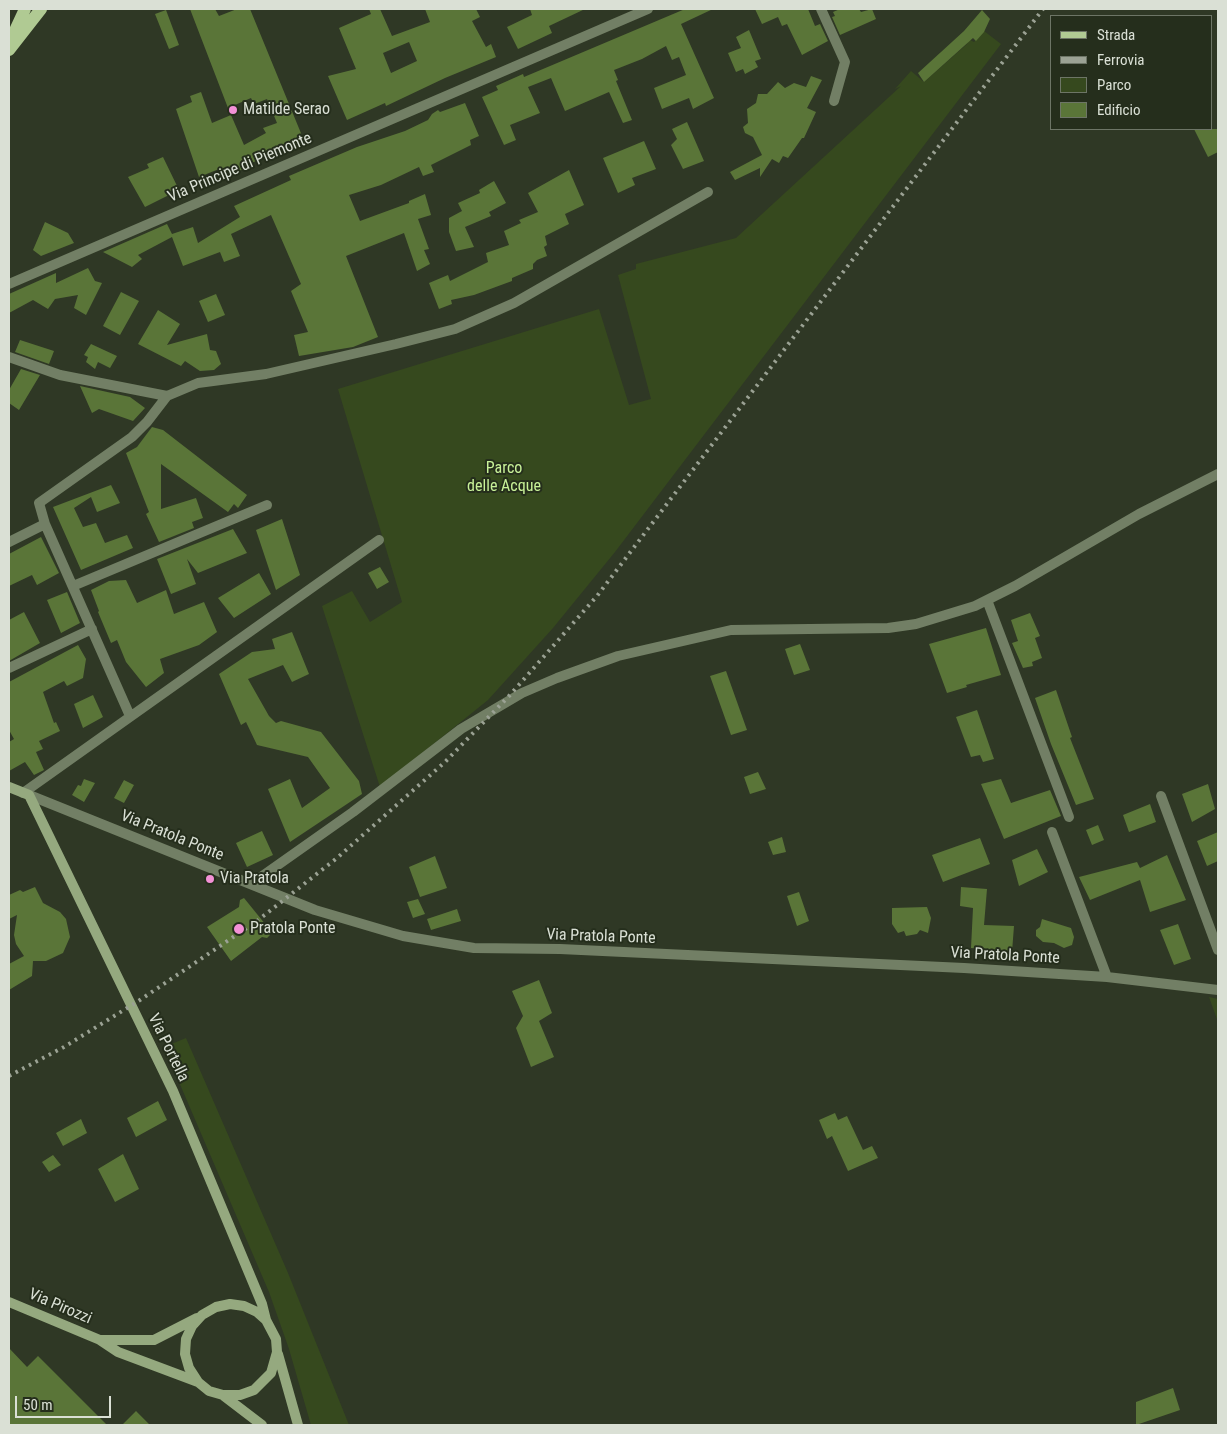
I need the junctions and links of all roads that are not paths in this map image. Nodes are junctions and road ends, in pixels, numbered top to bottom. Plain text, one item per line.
1 (41, 9) edge
2 (648, 9) edge
3 (821, 9) edge
4 (21, 12) edge
5 (9, 48) edge
6 (834, 101) dead end
7 (708, 192) dead end
8 (9, 284) edge
9 (9, 357) edge
10 (167, 396) junction
11 (1218, 474) edge
12 (267, 505) dead end
13 (45, 524) junction
14 (379, 540) dead end
15 (9, 542) edge
16 (73, 586) junction
17 (987, 600) junction
18 (92, 629) junction
19 (9, 668) edge
20 (130, 716) junction
21 (9, 787) edge
22 (26, 794) junction
23 (1161, 796) dead end
24 (1070, 817) dead end
25 (1052, 832) dead end
26 (251, 884) junction
27 (1218, 950) edge
28 (1107, 977) junction
29 (1218, 990) edge
30 (9, 1302) edge
31 (202, 1315) junction
32 (266, 1320) junction
33 (100, 1340) junction
34 (277, 1352) junction
35 (198, 1382) junction
36 (223, 1395) junction
37 (262, 1425) edge
38 (298, 1425) edge

1 - 5 main road
2 - 8 street, Via Principe di Piemonte
3 - 6 street
4 - 5 main road
7 - 10 street
9 - 10 street
10 - 13 street
11 - 17 street
12 - 16 street
13 - 15 street
13 - 16 street
14 - 20 street
16 - 18 street
17 - 24 street
17 - 26 street
18 - 19 street
18 - 20 street
20 - 22 street
21 - 22 main road, Via Pratola Ponte
22 - 26 street, Via Pratola Ponte
22 - 32 main road, Via Portella
23 - 27 street
25 - 28 street
26 - 28 street, Via Pratola Ponte
28 - 29 street, Via Pratola Ponte
30 - 33 main road, Via Pirozzi
31 - 32 main road
31 - 33 main road
31 - 35 main road
32 - 34 main road, Via Portella
33 - 35 main road
34 - 36 main road
34 - 38 main road, Via Portella
35 - 36 main road
36 - 37 main road

